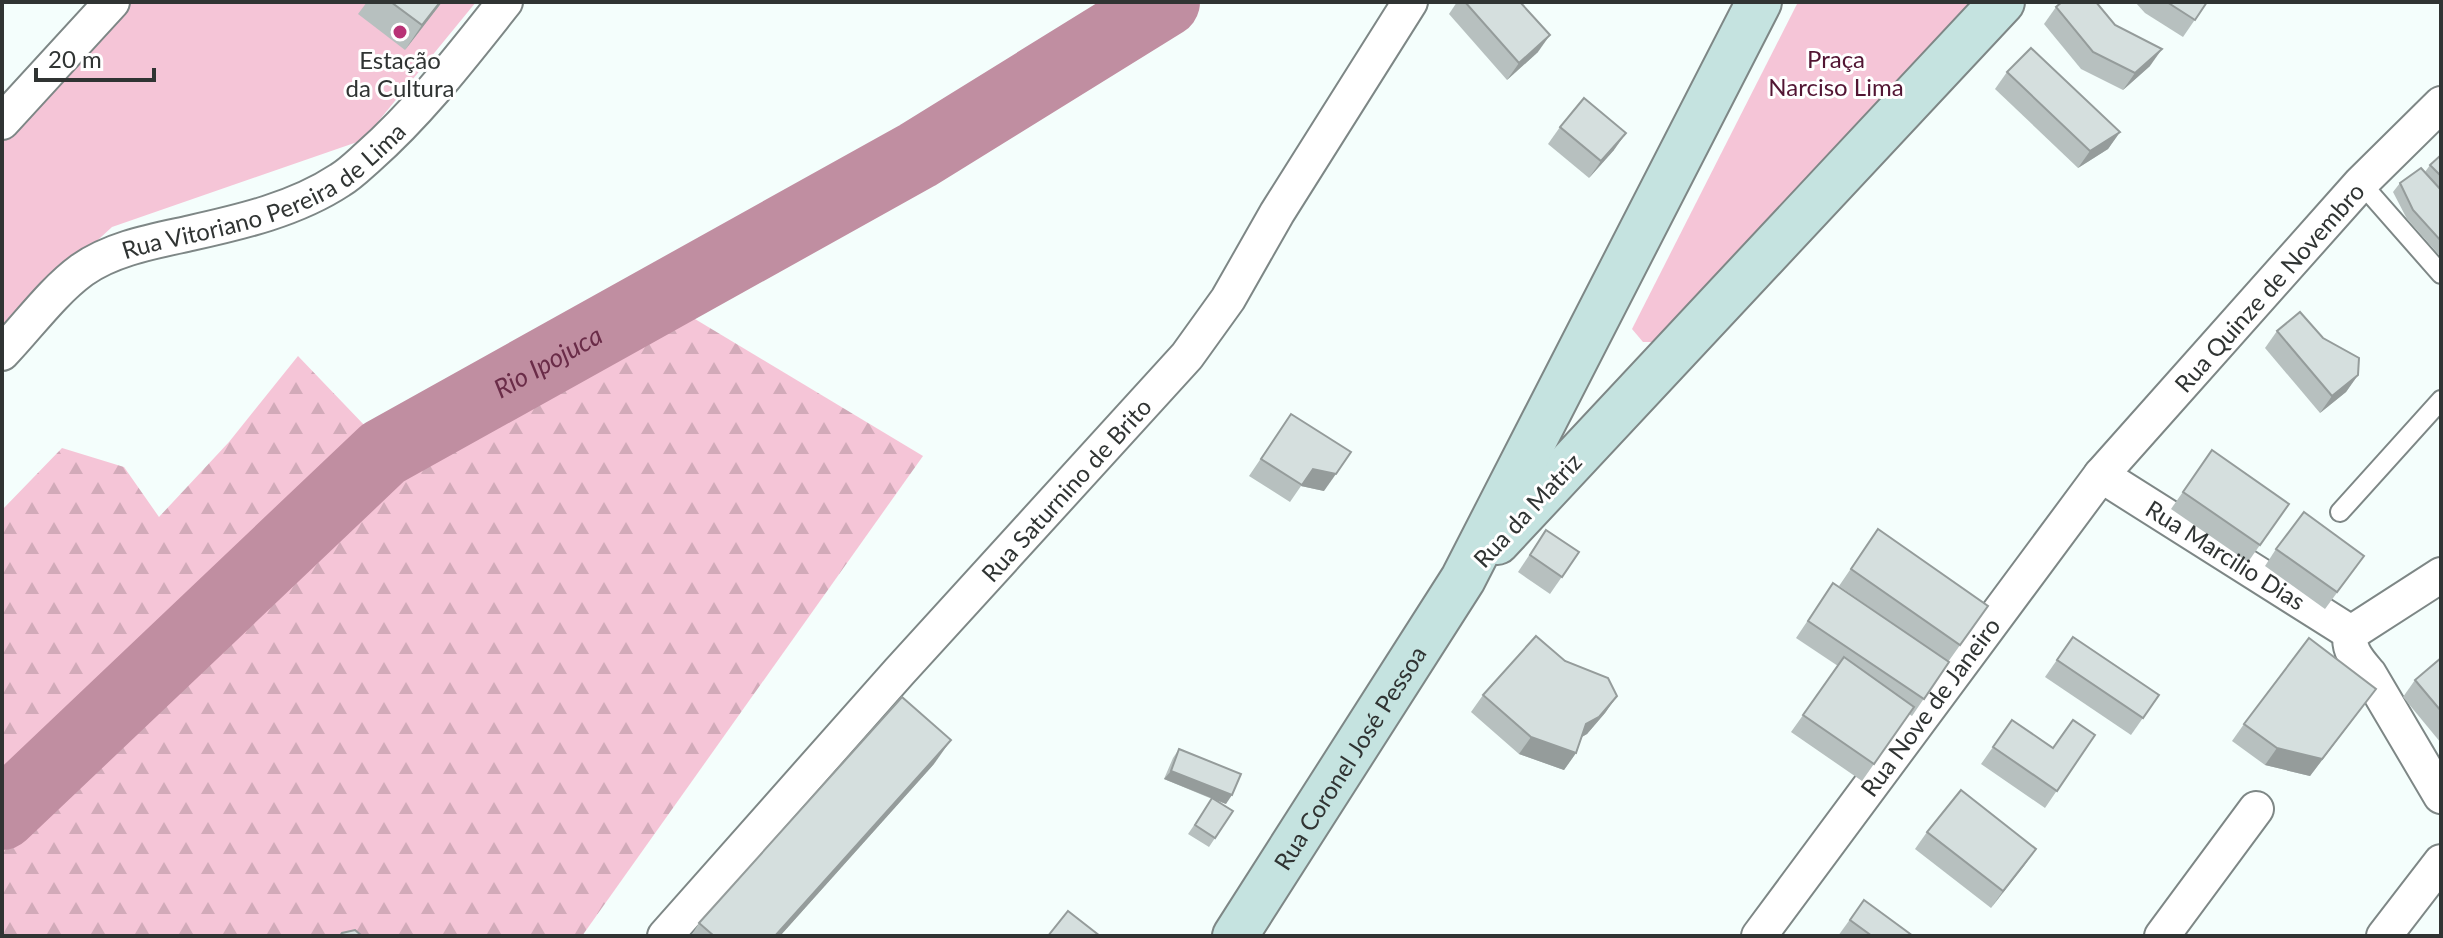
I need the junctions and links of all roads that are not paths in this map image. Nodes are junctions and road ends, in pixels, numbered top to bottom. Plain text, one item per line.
1 (112, 2) edge
2 (505, 2) edge
3 (1410, 2) edge
4 (1759, 2) edge
5 (2002, 2) edge
6 (2441, 104) edge
7 (2, 122) edge
8 (2361, 183) junction
9 (2441, 274) edge
10 (2, 353) edge
11 (2441, 400) edge
12 (2101, 475) junction
13 (2340, 512) dead end
14 (2441, 575) edge
15 (1463, 579) junction
16 (2351, 633) junction
17 (2441, 796) edge
18 (2256, 809) dead end
19 (2441, 862) edge
20 (665, 936) edge
21 (1235, 936) edge
22 (1759, 936) edge
23 (2162, 936) edge
24 (2384, 936) edge

1 - 7 street
2 - 10 street, Rua Vitoriano Pereira de Lima
3 - 20 street, Rua Saturnino de Brito
4 - 15 main road, Rua da Matriz
5 - 15 main road, Rua da Matriz
6 - 8 street, Rua Quinze de Novembro
8 - 9 lane
8 - 12 street, Rua Quinze de Novembro
11 - 13 lane
12 - 16 street, Rua Marcilio Dias
12 - 22 street, Rua Nove de Janeiro
14 - 16 street
15 - 21 main road, Rua Coronel José Pessoa
16 - 17 street
18 - 23 street
19 - 24 street

